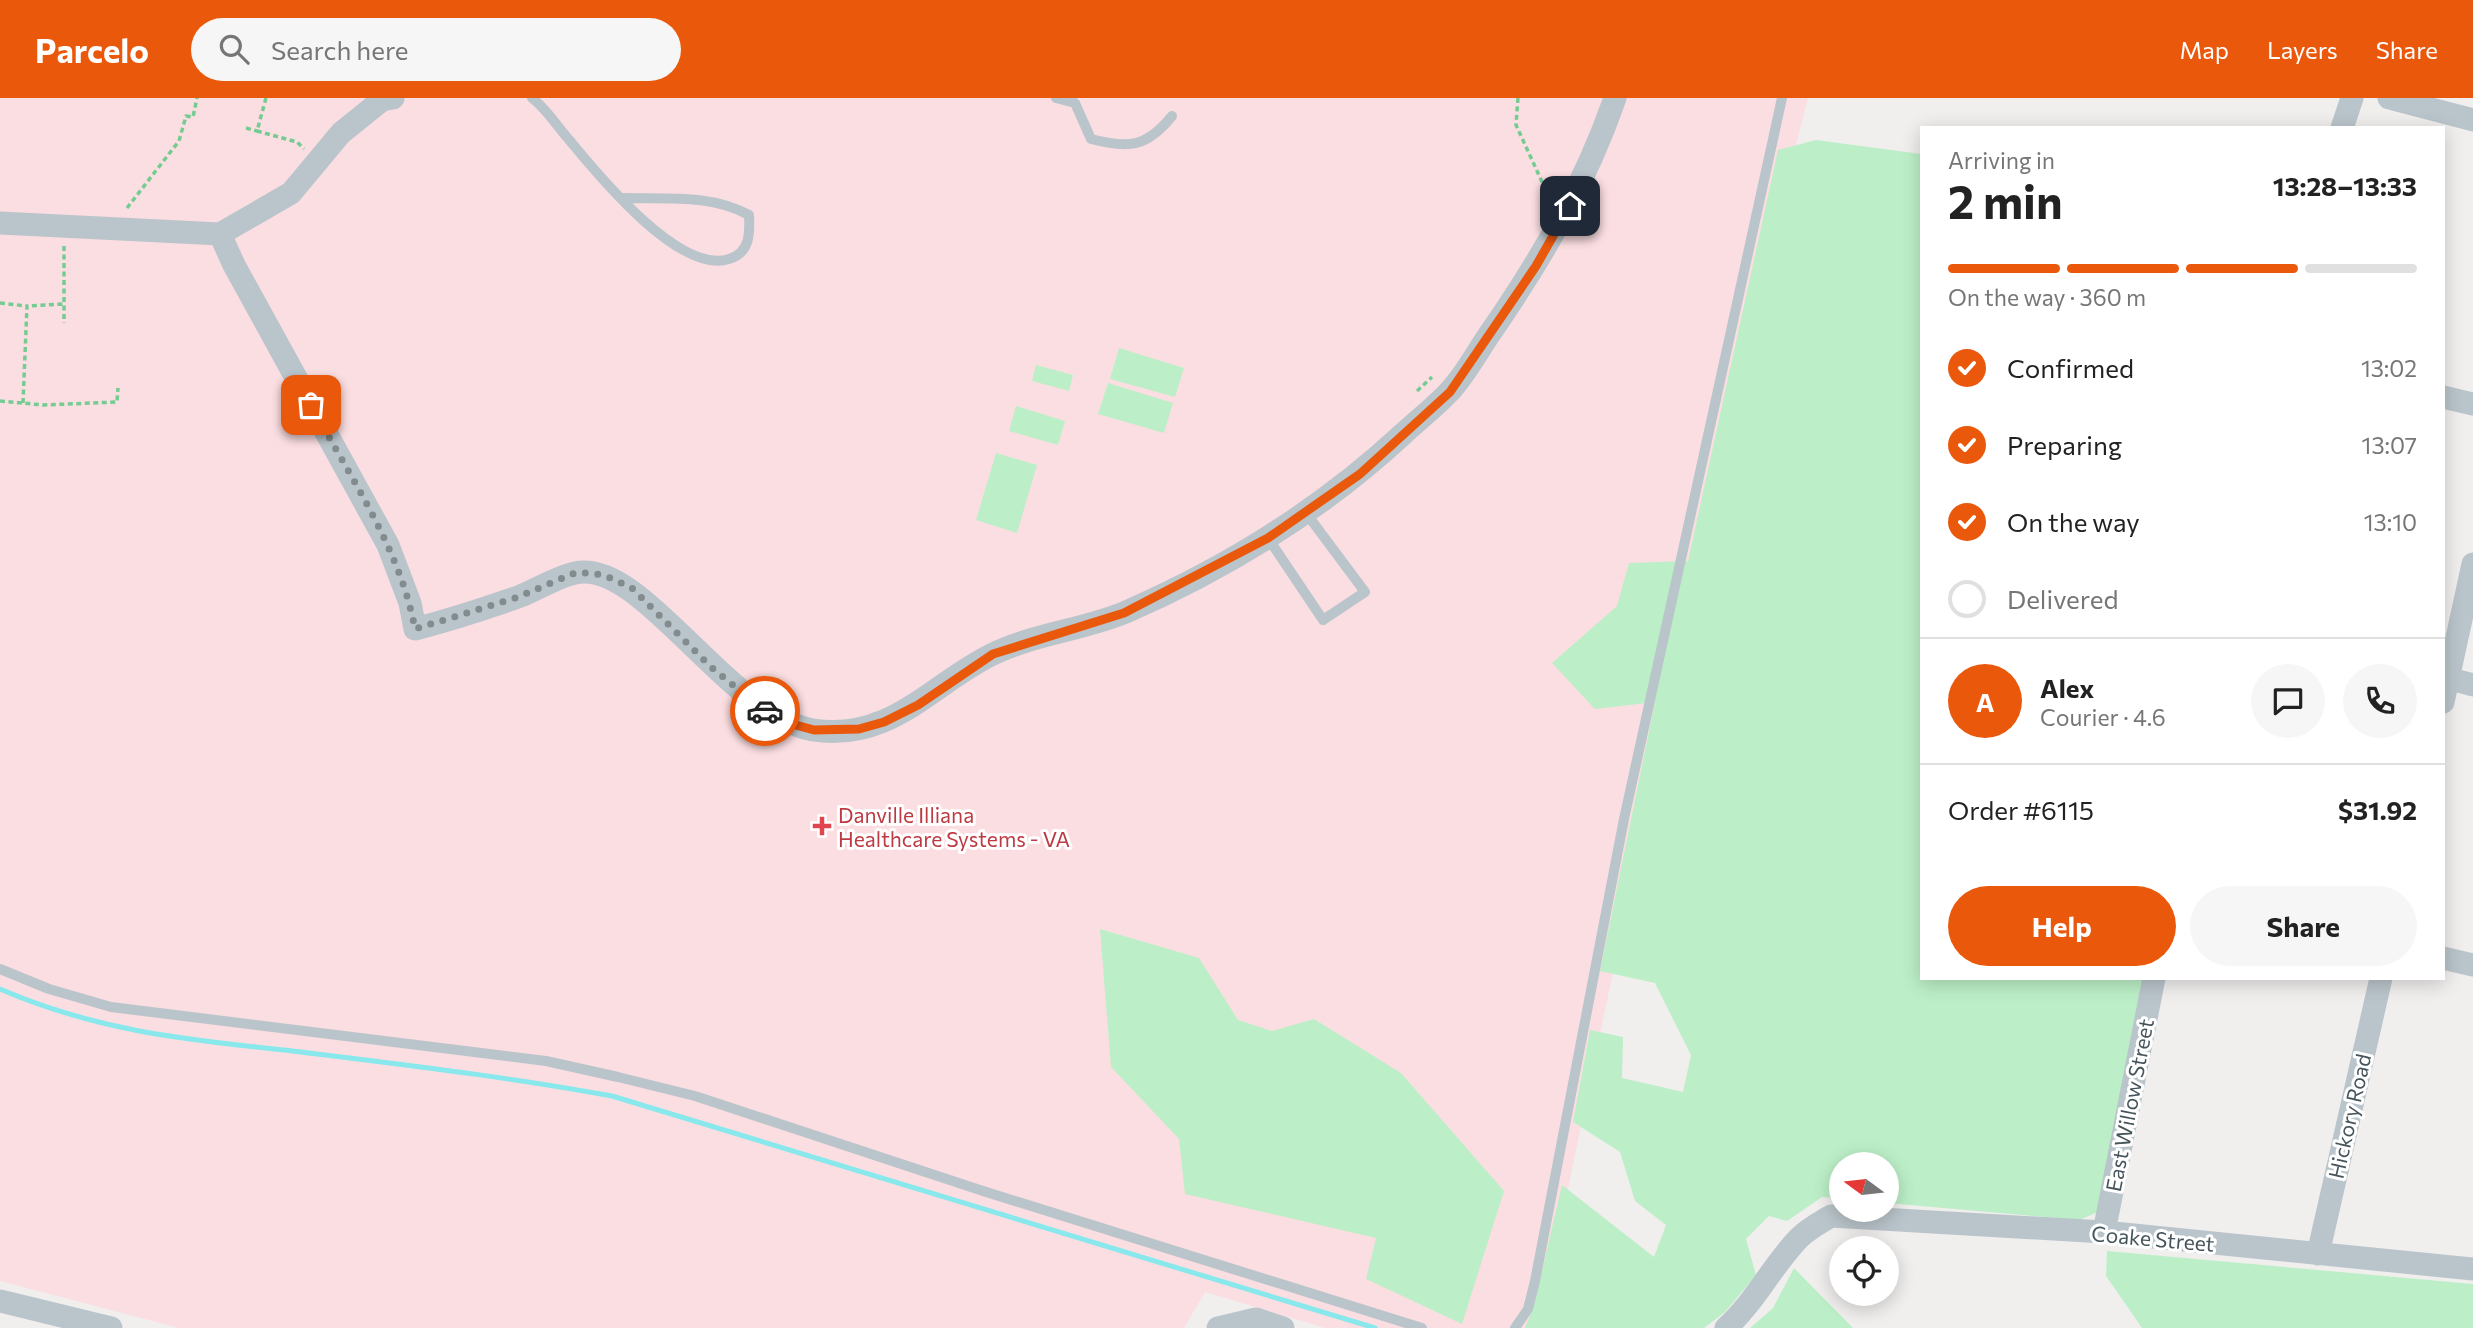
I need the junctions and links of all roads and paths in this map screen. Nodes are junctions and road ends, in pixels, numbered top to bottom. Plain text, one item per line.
1 (197, 98) edge
2 (266, 98) edge
3 (393, 98) edge
4 (532, 98) edge
5 (1056, 98) edge
6 (1518, 98) edge
7 (1615, 98) edge
8 (1782, 98) edge
9 (2352, 98) edge
10 (2389, 98) edge
11 (1172, 116) dead end
12 (2473, 120) edge
13 (2343, 126) edge
14 (246, 128) dead end
15 (257, 131) junction
16 (319, 163) junction
17 (623, 198) junction
18 (1552, 207) dead end
19 (0, 223) edge
20 (64, 226) junction
21 (125, 229) junction
22 (220, 234) junction
23 (0, 303) edge
24 (64, 304) junction
25 (27, 306) junction
26 (64, 323) dead end
27 (1439, 370) dead end
28 (118, 387) dead end
29 (1412, 397) dead end
30 (2445, 397) edge
31 (0, 401) edge
32 (23, 403) junction
33 (2473, 404) edge
34 (1306, 513) junction
35 (1268, 538) junction
36 (2473, 564) edge
37 (2446, 678) edge
38 (2473, 685) edge
39 (2445, 958) edge
40 (2473, 965) edge
41 (0, 969) edge
42 (2154, 980) edge
43 (2381, 980) edge
44 (2104, 1233) junction
45 (2318, 1254) junction
46 (2473, 1269) edge
47 (0, 1301) edge
48 (1220, 1327) edge
49 (111, 1328) edge
50 (1283, 1328) edge
51 (1422, 1328) edge
52 (1515, 1328) edge
53 (1726, 1328) edge

1 - 21 path
2 - 15 path
3 - 16 street
4 - 17 lane
5 - 11 lane
6 - 18 path
7 - 34 street
8 - 52 lane
9 - 13 street
10 - 12 street
14 - 15 path
15 - 16 path
16 - 22 street
17 - 17 lane
19 - 20 street
20 - 21 street
20 - 24 path
21 - 22 street
22 - 35 street
23 - 25 path
24 - 25 path
24 - 26 path
25 - 32 path
27 - 29 path
28 - 32 path
30 - 33 street
31 - 32 path
34 - 35 street
34 - 35 lane
36 - 37 street
37 - 38 street
39 - 40 street
41 - 51 lane
42 - 44 street, East Willow Street
43 - 45 street, Hickory Road
44 - 45 street, Coake Street
44 - 53 street, Coake Street
45 - 46 street, Coake Street
47 - 49 street
48 - 50 street

